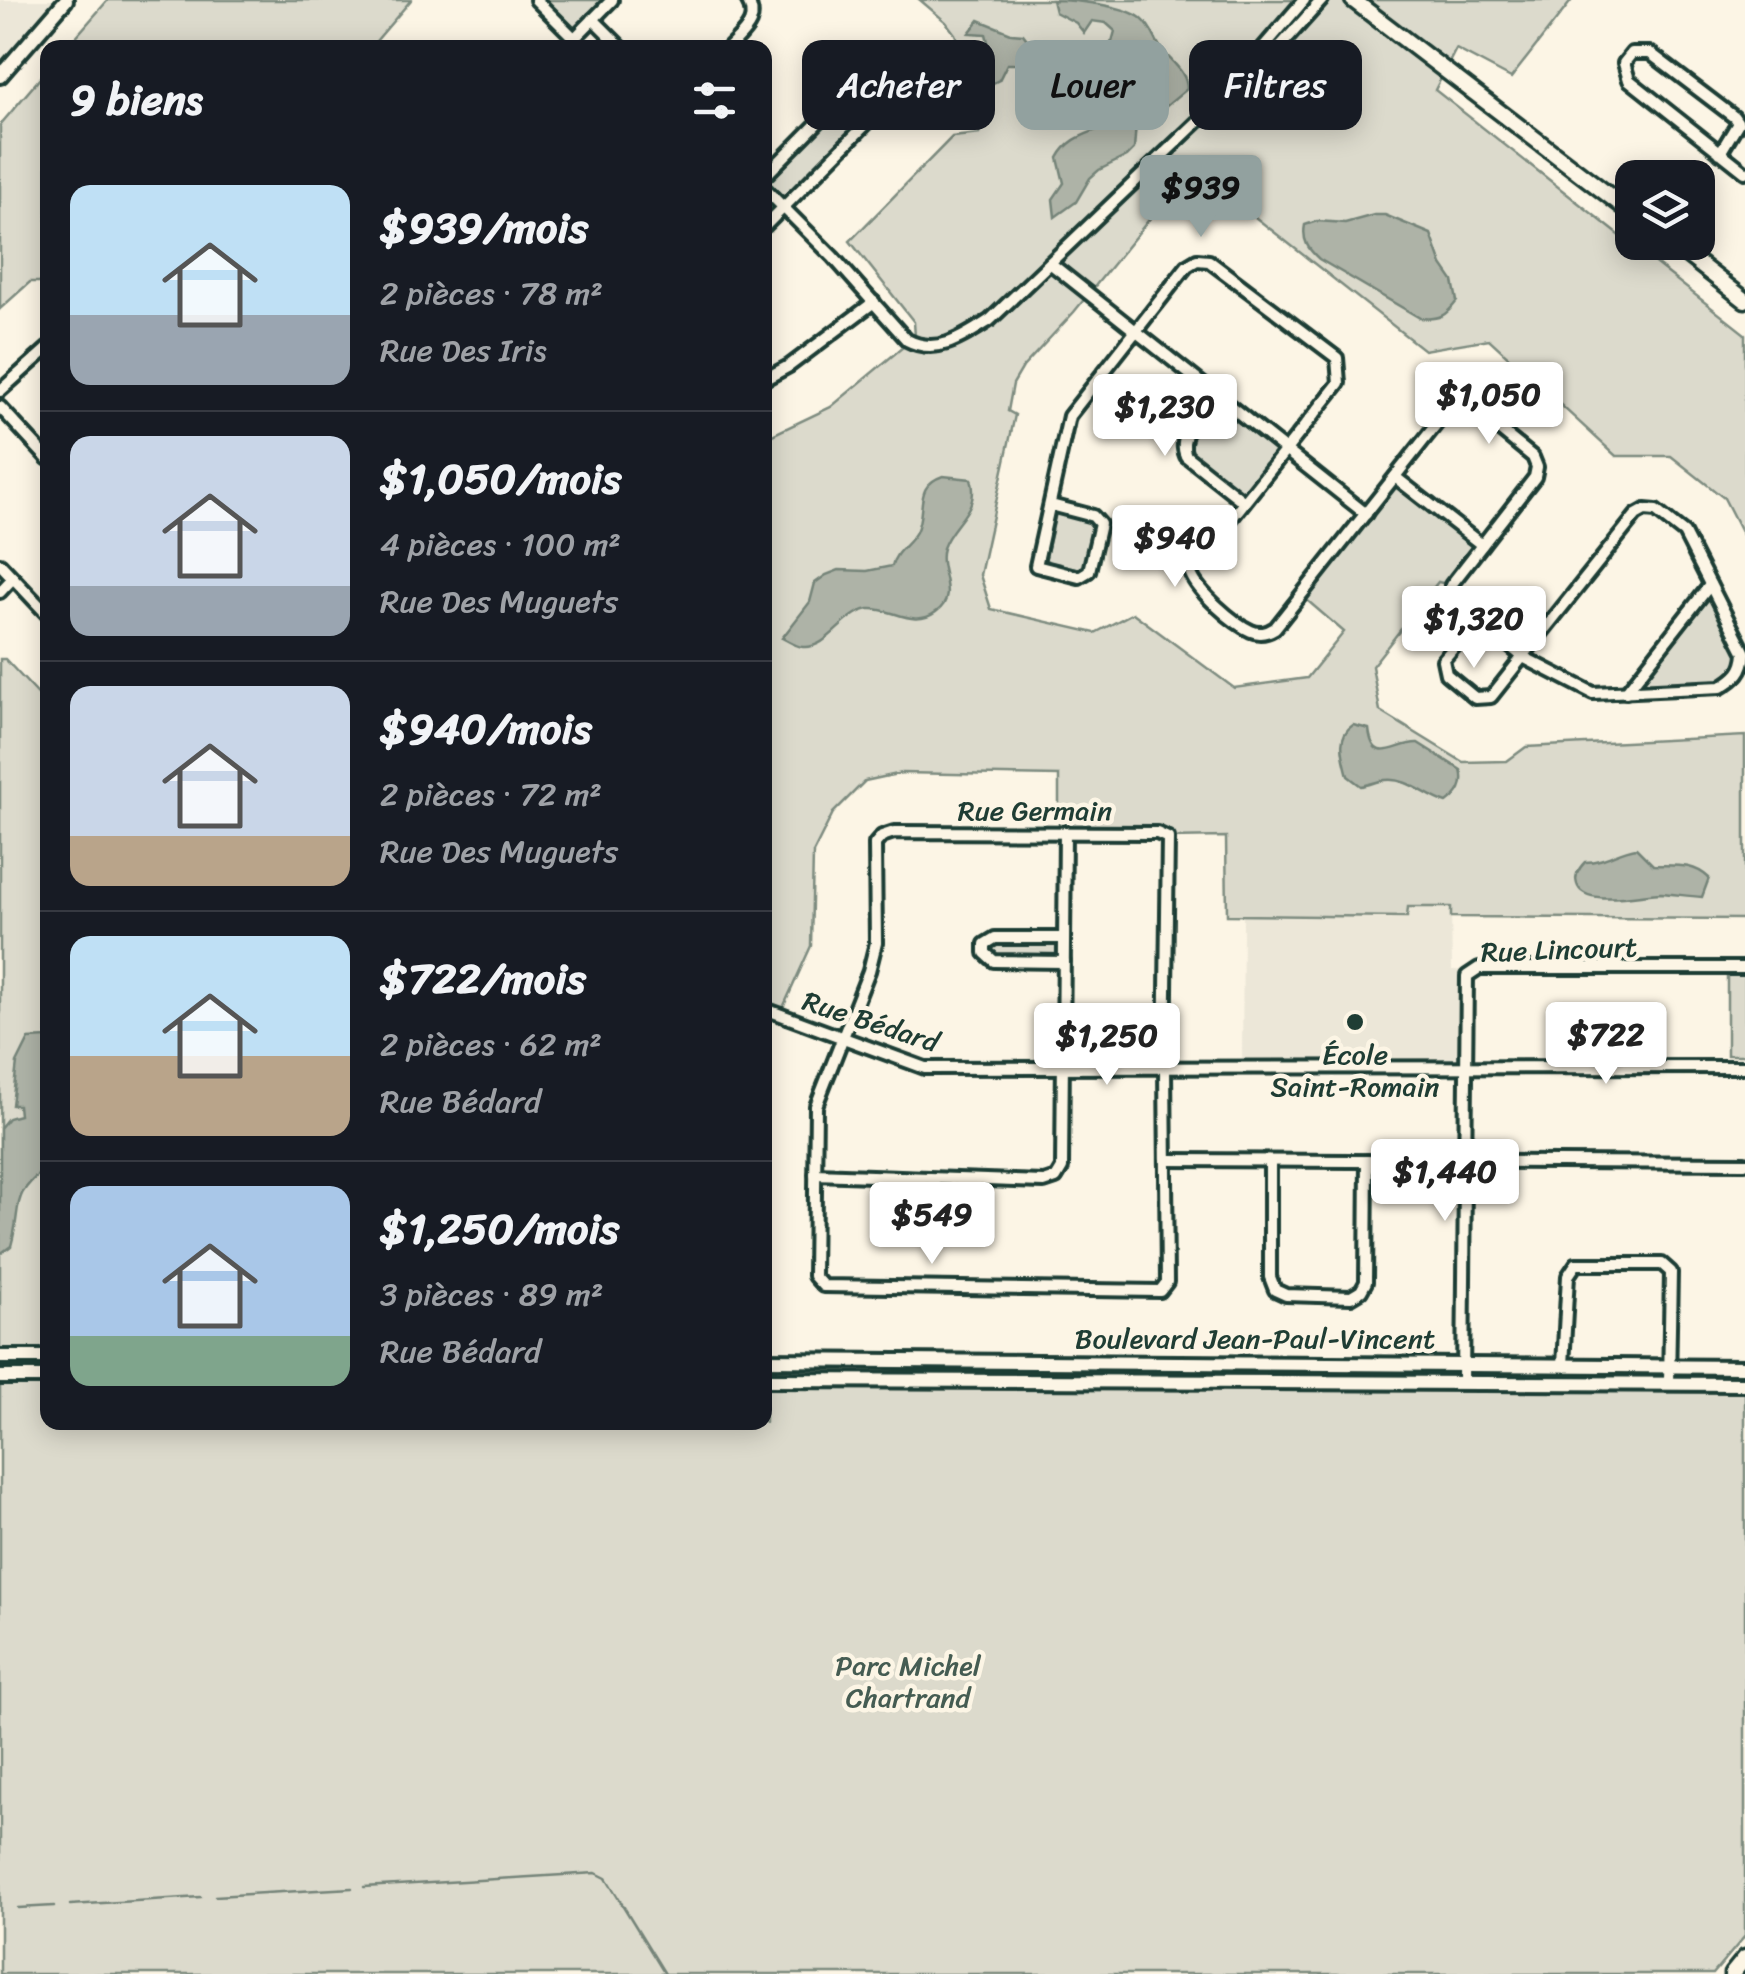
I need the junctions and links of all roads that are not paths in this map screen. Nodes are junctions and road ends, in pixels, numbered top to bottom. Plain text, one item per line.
1 (66, 0) edge
2 (536, 0) edge
3 (612, 0) edge
4 (747, 0) edge
5 (1304, 0) edge
6 (1322, 0) edge
7 (1352, 0) edge
8 (593, 19) junction
9 (574, 38) joint
10 (614, 40) edge
11 (737, 40) edge
12 (1270, 40) edge
13 (1286, 40) edge
14 (0, 76) edge
15 (1189, 129) edge
16 (1720, 153) junction
17 (772, 169) edge
18 (1745, 172) edge
19 (772, 197) edge
20 (1615, 200) edge
21 (783, 208) junction
22 (772, 219) edge
23 (1694, 260) edge
24 (1050, 263) junction
25 (1745, 300) edge
26 (874, 302) junction
27 (1136, 331) junction
28 (40, 355) edge
29 (772, 375) edge
30 (0, 391) edge
31 (1216, 395) junction
32 (0, 408) edge
33 (40, 450) edge
34 (1286, 450) junction
35 (1395, 478) junction
36 (1244, 502) junction
37 (1052, 505) junction
38 (1366, 514) junction
39 (1482, 545) junction
40 (0, 564) edge
41 (13, 578) junction
42 (1710, 585) junction
43 (0, 592) edge
44 (40, 607) edge
45 (1477, 620) junction
46 (1523, 657) junction
47 (1626, 692) junction
48 (1065, 832) junction
49 (1064, 938) junction
50 (1064, 962) junction
51 (1745, 968) edge
52 (772, 1012) edge
53 (841, 1037) junction
54 (1745, 1067) edge
55 (1063, 1068) junction
56 (1164, 1068) junction
57 (1467, 1068) junction
58 (1166, 1160) junction
59 (1270, 1160) junction
60 (1367, 1161) junction
61 (1466, 1162) junction
62 (1745, 1163) edge
63 (815, 1174) junction
64 (0, 1357) edge
65 (40, 1357) edge
66 (772, 1360) edge
67 (1464, 1364) junction
68 (1563, 1365) junction
69 (1669, 1366) junction
70 (1745, 1366) edge
71 (0, 1377) edge
72 (40, 1377) edge
73 (772, 1380) edge
74 (1463, 1382) junction
75 (1669, 1383) junction
76 (1745, 1384) edge
77 (1745, 1958) edge
78 (1732, 1974) edge

1 - 14 street
2 - 9 street
3 - 8 street
4 - 11 street
5 - 12 street
6 - 13 street
7 - 20 main road
8 - 9 street
8 - 10 street
15 - 24 street
16 - 16 street
16 - 18 street
17 - 21 street
19 - 21 street
21 - 22 street
21 - 26 street
23 - 25 main road
24 - 26 street
24 - 27 street
26 - 29 street
27 - 31 street
27 - 34 street
27 - 37 street
28 - 30 street
31 - 34 street
31 - 36 street
32 - 33 street
34 - 36 street
34 - 38 street
35 - 38 street
35 - 39 street
35 - 39 street
36 - 38 street
37 - 37 street
39 - 45 street
40 - 41 street
41 - 43 street
41 - 44 street
42 - 46 street
42 - 47 street
42 - 47 street
45 - 46 street
45 - 46 street
46 - 47 street
48 - 49 street
48 - 53 street, Rue Germain
48 - 56 street, Rue Germain
49 - 50 street
49 - 50 street
50 - 55 street
51 - 57 street, Rue Lincourt
52 - 53 street, Rue Bédard
53 - 55 street, Rue Bédard
53 - 63 street
54 - 57 street, Rue Bédard
55 - 56 street, Rue Bédard
55 - 63 street
56 - 57 street, Rue Bédard
56 - 58 street
57 - 61 street
58 - 59 street
58 - 63 street
59 - 60 street
59 - 60 street
60 - 61 street
61 - 62 street
61 - 67 street
64 - 65 street
66 - 67 street, Boulevard Jean-Paul-Vincent
67 - 68 street, Boulevard Jean-Paul-Vincent
67 - 74 street
68 - 69 street, Boulevard Jean-Paul-Vincent
68 - 69 street
69 - 70 street, Boulevard Jean-Paul-Vincent
69 - 75 street
71 - 72 street
73 - 74 street, Boulevard Jean-Paul-Vincent
74 - 75 street, Boulevard Jean-Paul-Vincent
75 - 76 street, Boulevard Jean-Paul-Vincent
77 - 78 main road

